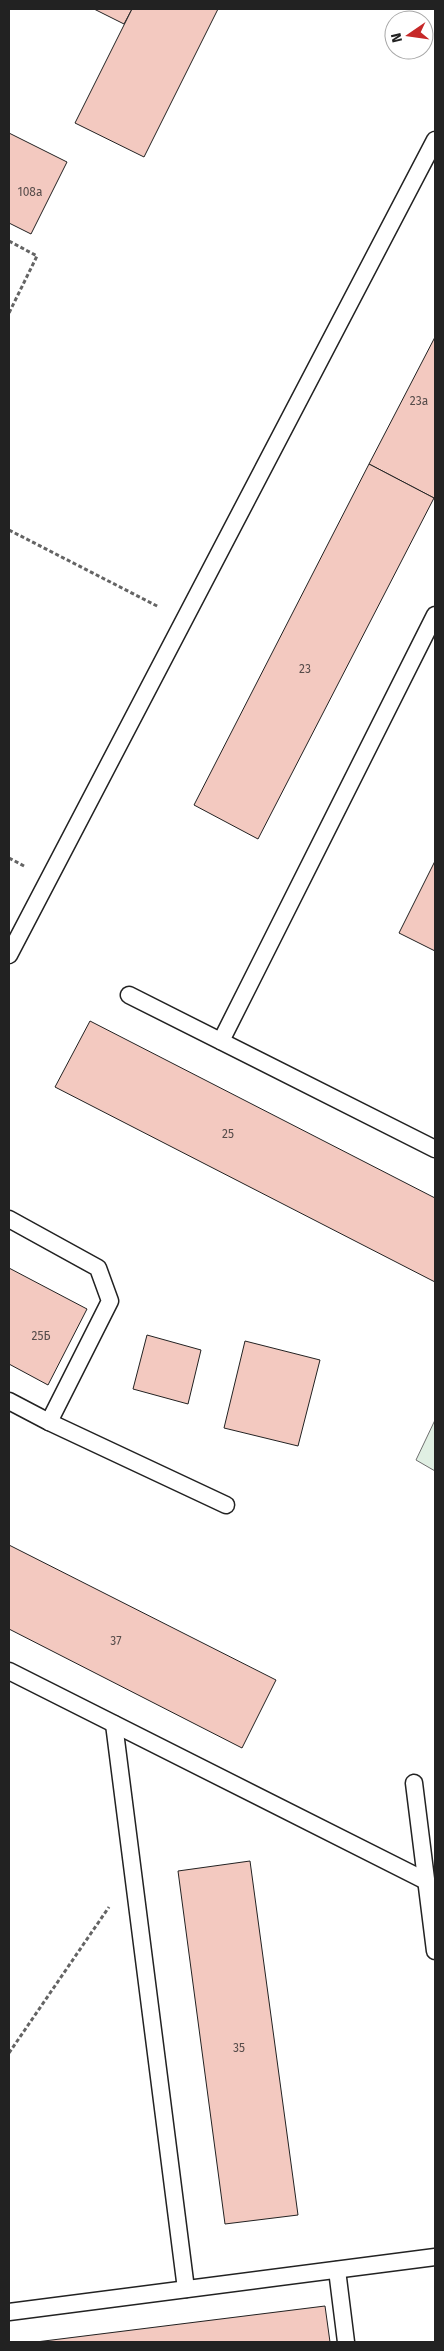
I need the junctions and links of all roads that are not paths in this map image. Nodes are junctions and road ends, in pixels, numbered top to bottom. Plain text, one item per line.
1 (435, 140) edge
2 (435, 616) edge
3 (9, 955) edge
4 (129, 995) dead end
5 (221, 1041) junction
6 (435, 1149) edge
7 (9, 1219) edge
8 (9, 1401) edge
9 (49, 1422) junction
10 (226, 1504) dead end
11 (9, 1671) edge
12 (114, 1724) junction
13 (414, 1783) dead end
14 (426, 1881) junction
15 (435, 1951) edge
16 (435, 2257) edge
17 (337, 2270) junction
18 (186, 2289) junction
19 (9, 2312) edge
20 (346, 2342) edge

1 - 3 lane
2 - 5 lane
4 - 5 lane
5 - 6 lane
7 - 9 lane
8 - 9 lane
9 - 10 lane
11 - 12 lane
12 - 14 lane
12 - 18 lane
13 - 14 lane
14 - 15 lane
16 - 17 lane
17 - 18 lane
17 - 20 lane
18 - 19 lane

